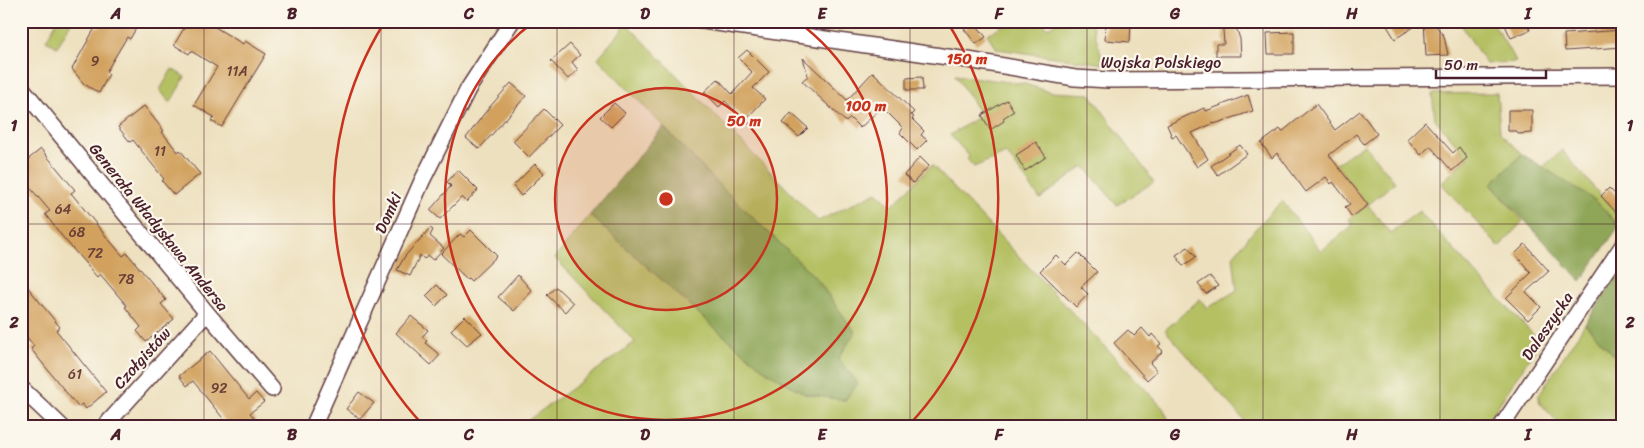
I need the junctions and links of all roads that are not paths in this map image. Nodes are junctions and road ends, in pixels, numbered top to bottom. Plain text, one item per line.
1 (512, 21) edge
2 (702, 21) edge
3 (1623, 76) edge
4 (21, 87) edge
5 (1623, 245) edge
6 (207, 313) junction
7 (21, 388) edge
8 (272, 389) dead end
9 (62, 427) edge
10 (104, 427) edge
11 (313, 427) edge
12 (1501, 427) edge

1 - 11 street, Domki
2 - 3 street, Wojska Polskiego
4 - 6 street, Generała Władysława Andersa
5 - 12 street, Daleszycka
6 - 8 street, Generała Władysława Andersa
6 - 10 street, Czołgistów
7 - 9 street

